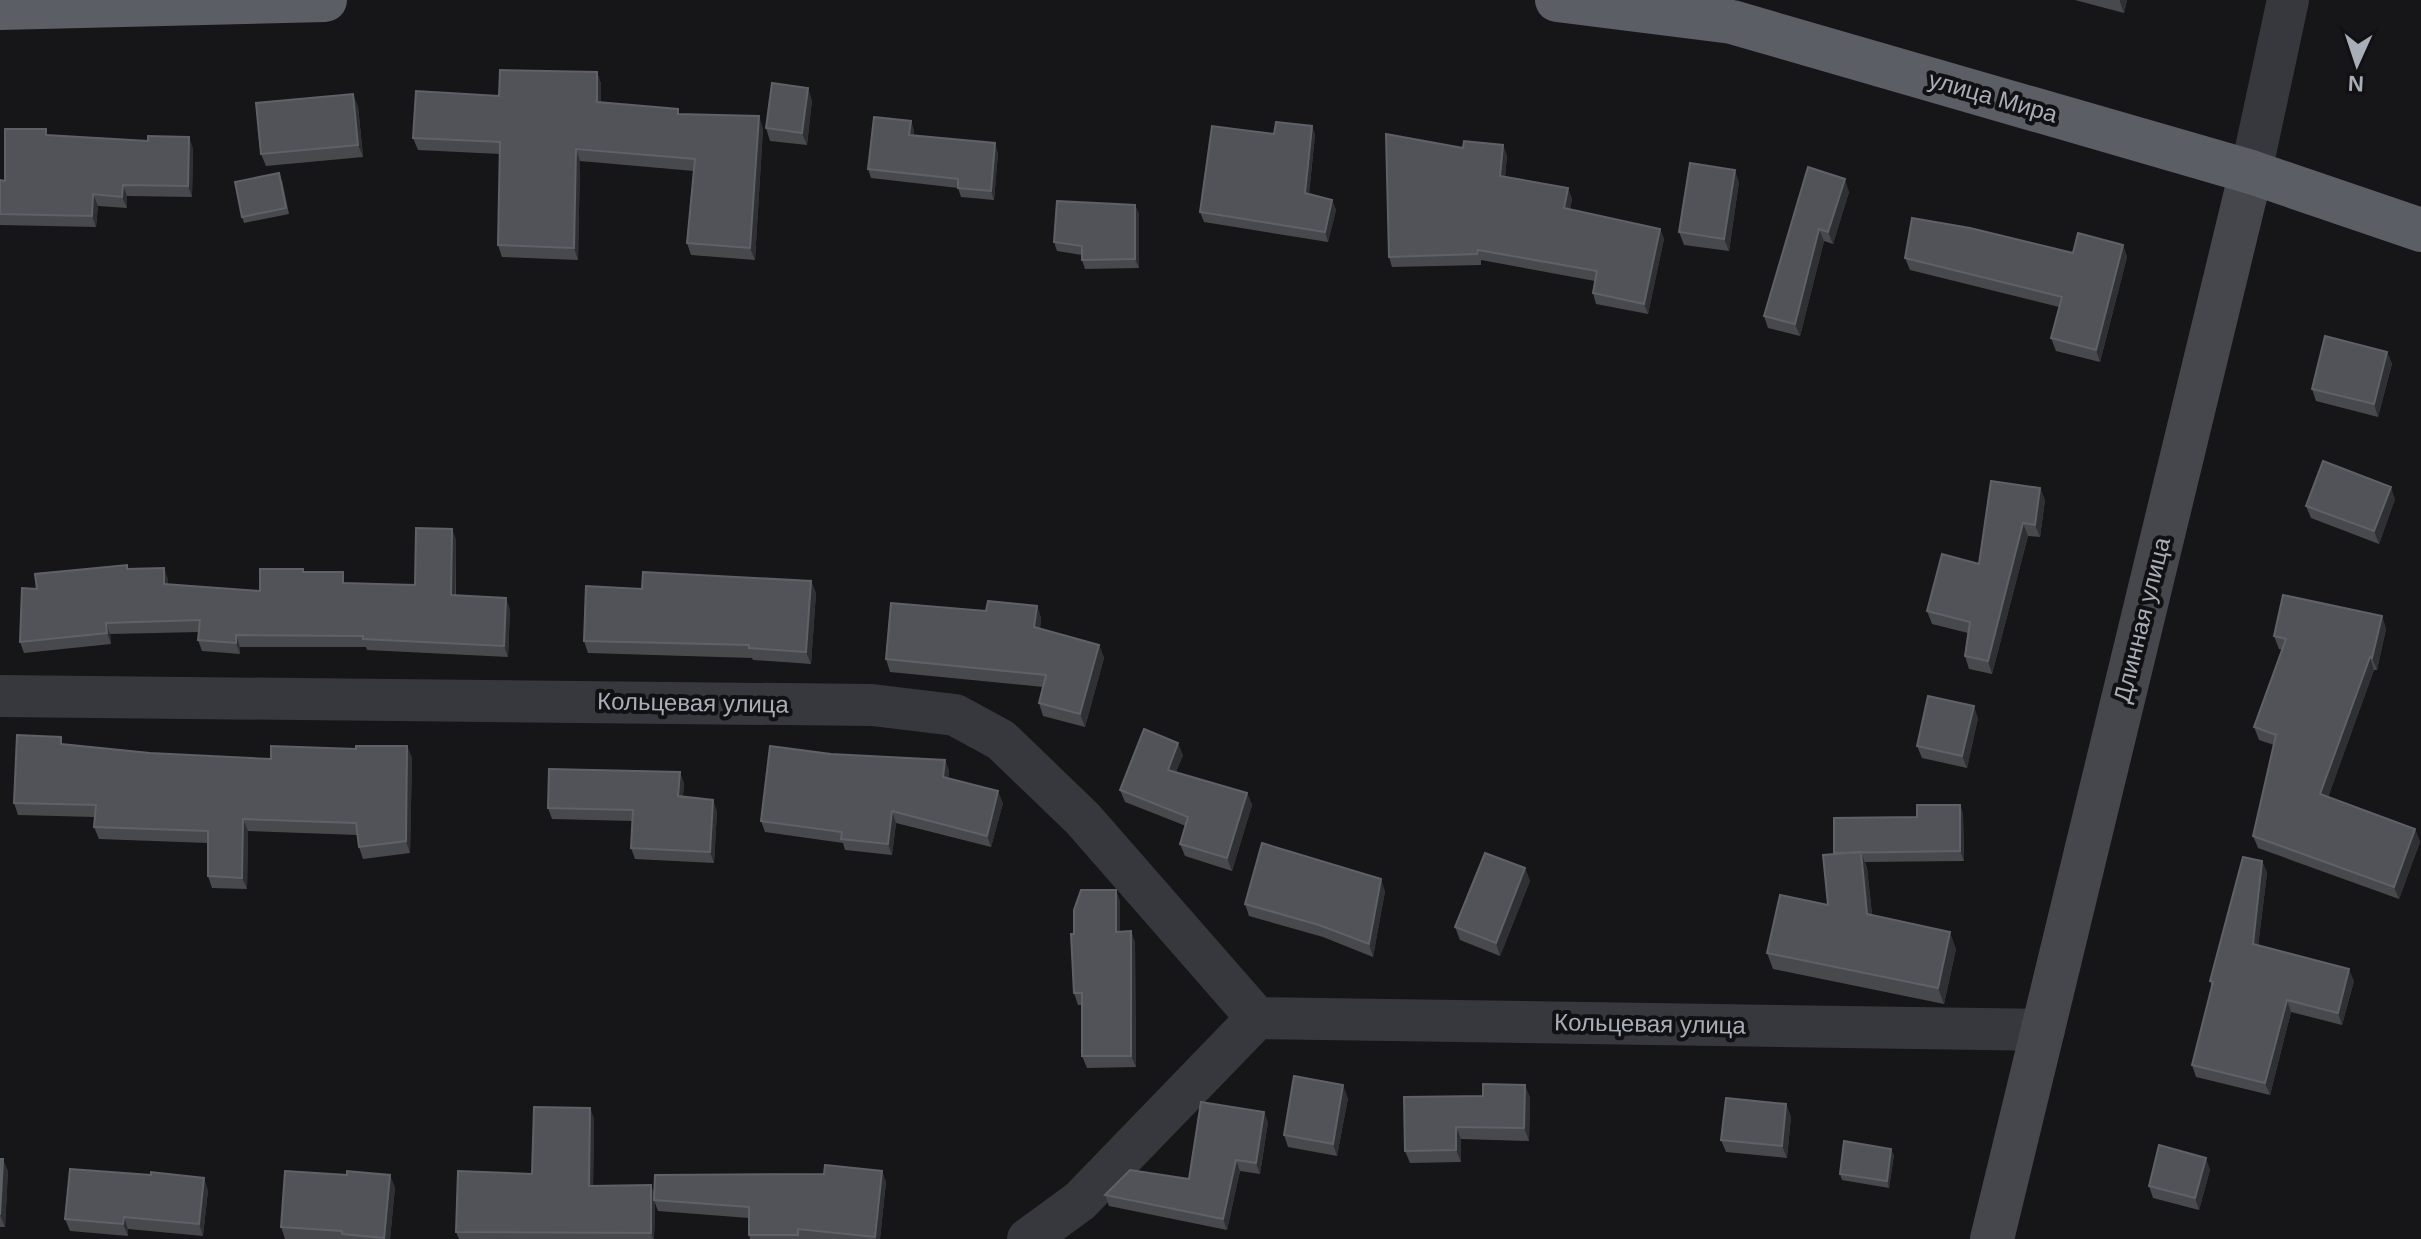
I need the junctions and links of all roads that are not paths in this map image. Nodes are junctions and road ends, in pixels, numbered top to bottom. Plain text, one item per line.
1 (325, 0) edge
2 (1557, 0) edge
3 (2288, 0) edge
4 (0, 8) edge
5 (2251, 172) junction
6 (2421, 230) edge
7 (0, 696) edge
8 (1257, 1018) junction
9 (2044, 1030) junction
10 (1028, 1239) edge
11 (1992, 1239) edge

1 - 4 highway
2 - 5 highway, улица Мира
3 - 5 street, Длинная улица
5 - 6 highway, улица Мира
5 - 9 main road, Длинная улица
7 - 8 street, Кольцевая улица
8 - 9 street, Кольцевая улица
8 - 10 street
9 - 11 main road, Длинная улица

